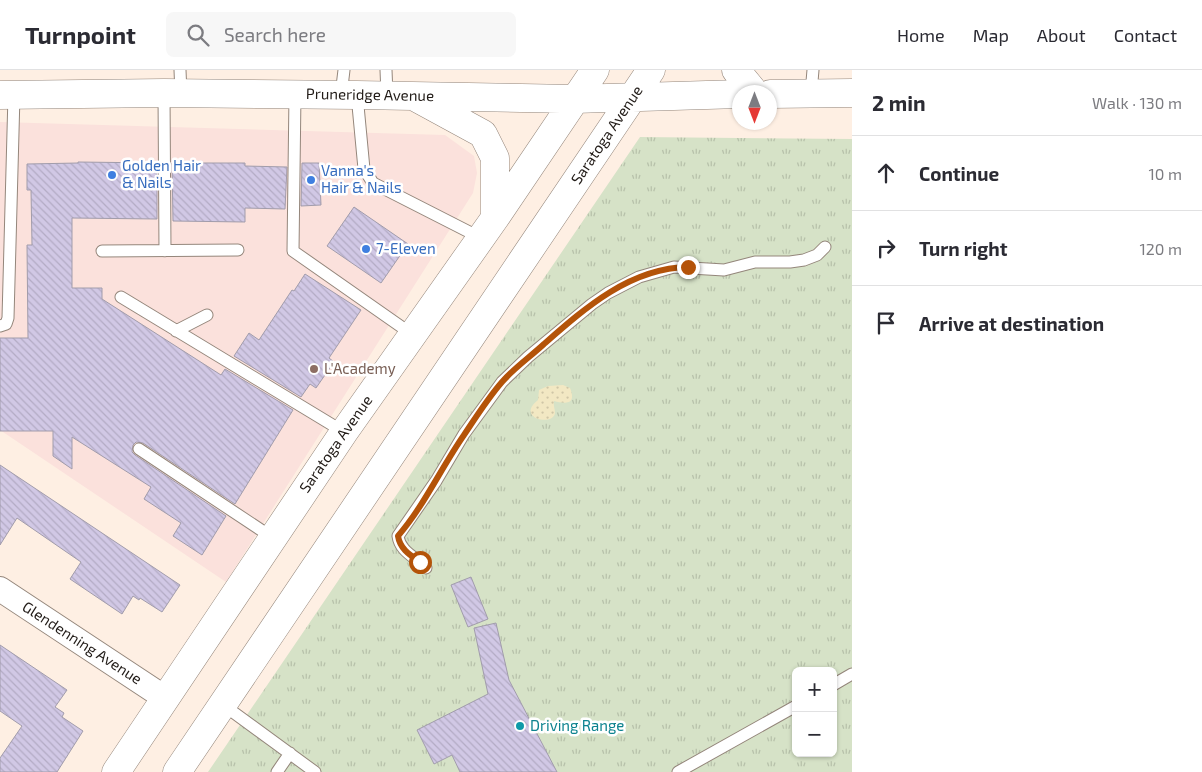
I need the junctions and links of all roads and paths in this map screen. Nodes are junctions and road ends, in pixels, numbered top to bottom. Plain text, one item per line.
1 (595, 70) edge
2 (651, 70) edge
3 (736, 70) edge
4 (812, 82) edge
5 (748, 85) edge
6 (175, 86) edge
7 (347, 86) edge
8 (395, 87) edge
9 (777, 92) edge
10 (852, 93) edge
11 (295, 94) junction
12 (732, 94) edge
13 (7, 95) edge
14 (632, 97) junction
15 (574, 99) junction
16 (488, 228) junction
17 (825, 247) dead end
18 (238, 250) dead end
19 (102, 251) dead end
20 (165, 251) junction
21 (121, 297) dead end
22 (206, 315) dead end
23 (0, 326) edge
24 (176, 331) junction
25 (413, 335) junction
26 (344, 432) junction
27 (139, 449) dead end
28 (273, 538) junction
29 (426, 568) dead end
30 (0, 589) edge
31 (852, 674) edge
32 (837, 683) edge
33 (165, 698) junction
34 (222, 704) junction
35 (792, 708) edge
36 (290, 753) junction
37 (116, 772) edge
38 (177, 772) edge
39 (277, 772) edge
40 (315, 772) edge
41 (678, 772) edge

1 - 15 main road, Saratoga Avenue
2 - 14 main road, Saratoga Avenue
3 - 5 main road
4 - 9 main road
4 - 10 main road
6 - 11 main road, Pruneridge Avenue
6 - 13 main road, Pruneridge Avenue
6 - 20 lane
7 - 8 main road, Pruneridge Avenue
7 - 11 main road, Pruneridge Avenue
7 - 16 lane
8 - 15 main road, Pruneridge Avenue
8 - 16 main road
11 - 25 lane
12 - 14 main road, Pruneridge Avenue
13 - 23 lane
14 - 15 main road, Pruneridge Avenue
14 - 34 main road, Saratoga Avenue
15 - 16 main road, Saratoga Avenue
16 - 25 main road, Saratoga Avenue
17 - 29 lane
18 - 20 lane
19 - 20 lane
21 - 24 lane
22 - 24 lane
24 - 26 lane
25 - 26 main road, Saratoga Avenue
26 - 28 main road, Saratoga Avenue
27 - 28 lane
28 - 33 main road, Saratoga Avenue
30 - 33 street, Glendenning Avenue
31 - 32 lane
33 - 37 main road, Saratoga Avenue
34 - 36 lane
34 - 38 main road, Saratoga Avenue
35 - 41 lane
36 - 39 lane
36 - 40 lane

